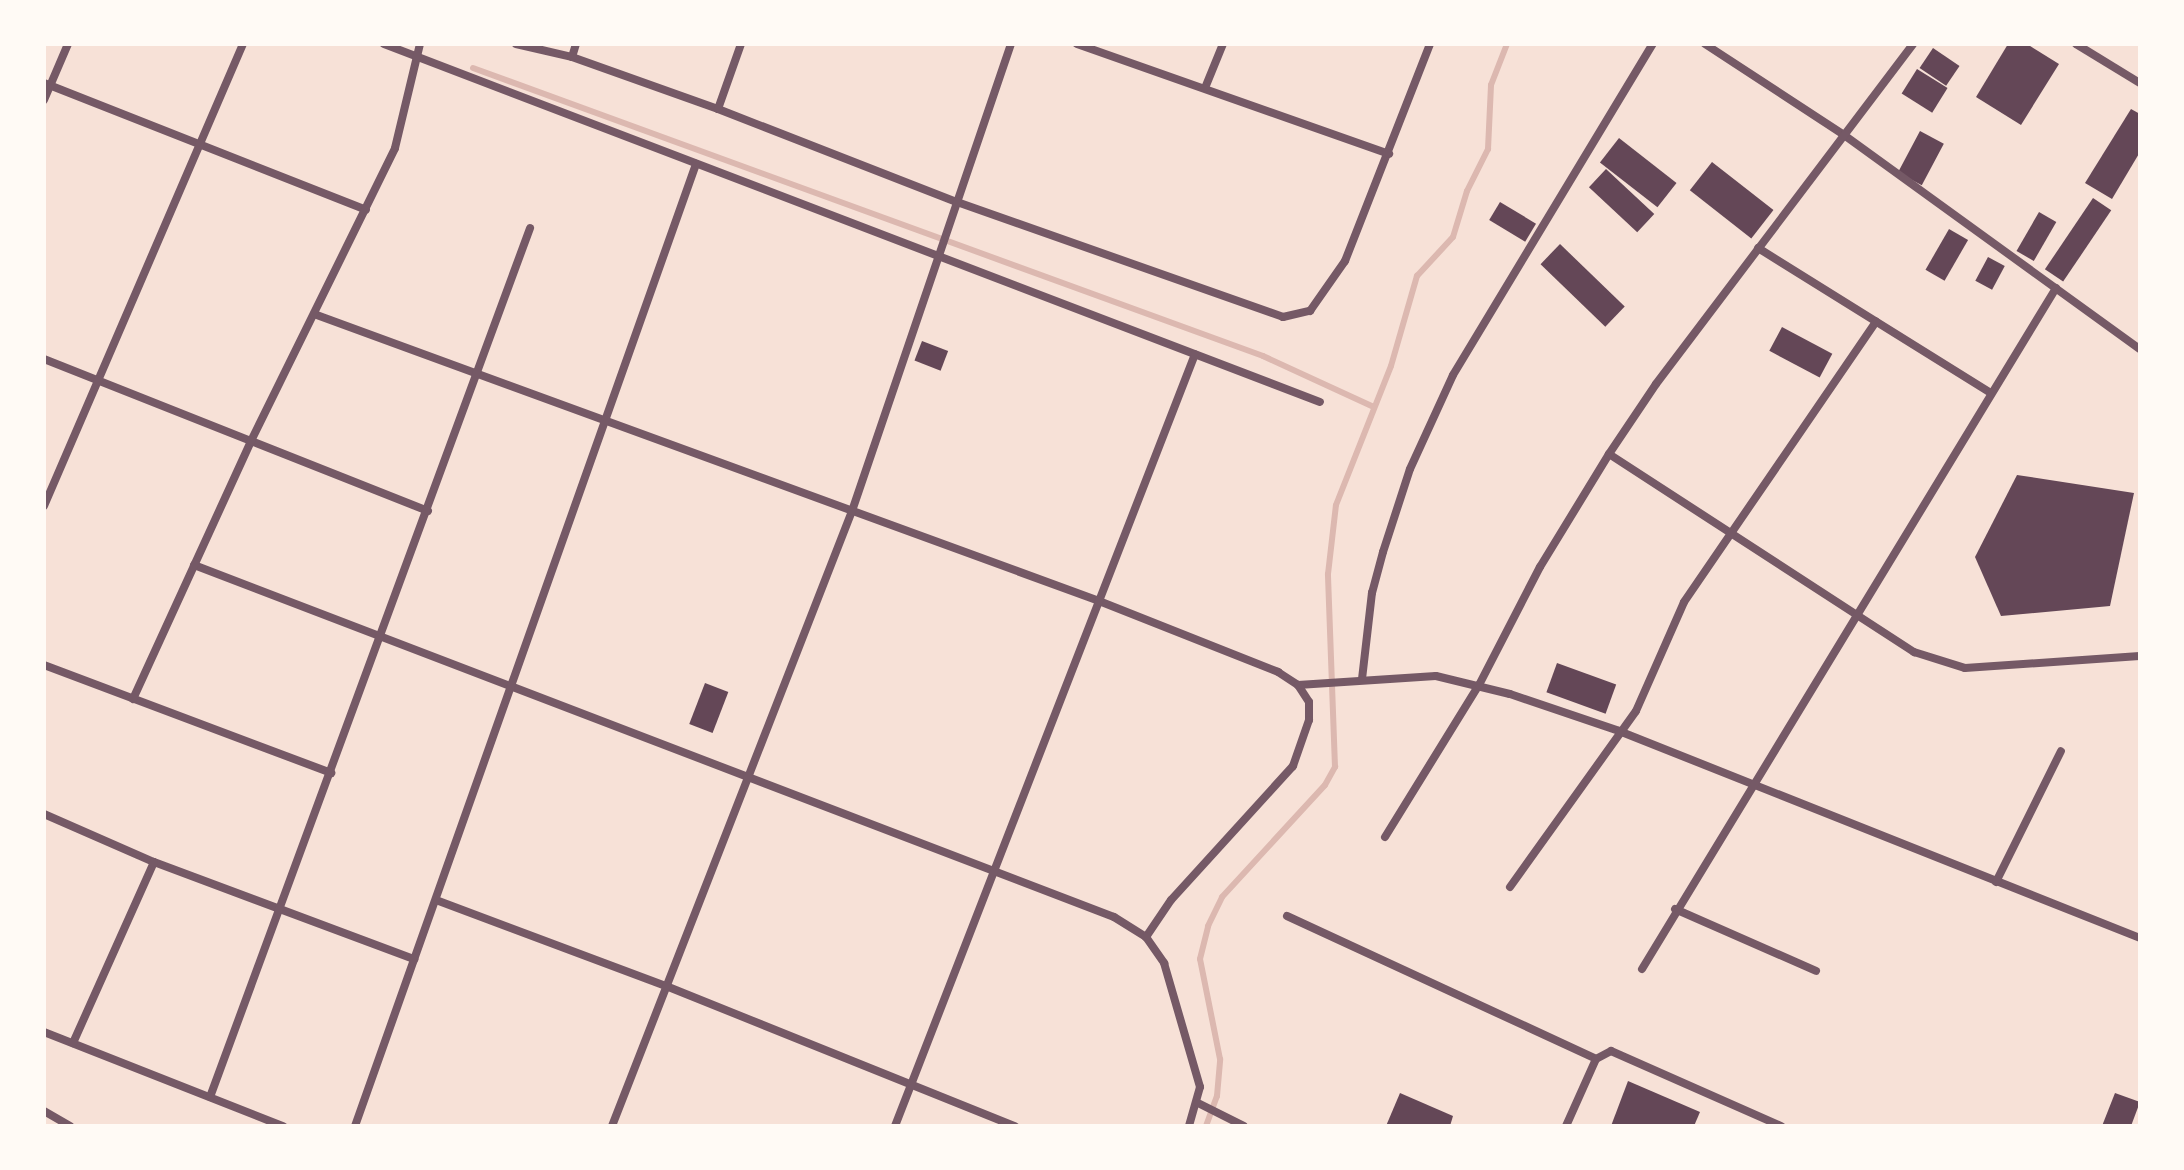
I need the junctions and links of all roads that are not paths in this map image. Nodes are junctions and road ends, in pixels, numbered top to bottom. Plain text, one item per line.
1 (68, 44) edge
2 (243, 44) edge
3 (384, 44) edge
4 (420, 44) edge
5 (516, 44) edge
6 (576, 44) edge
7 (741, 44) edge
8 (1011, 44) edge
9 (1077, 44) edge
10 (1223, 44) edge
11 (1430, 44) edge
12 (1653, 44) edge
13 (1705, 44) edge
14 (1913, 44) edge
15 (2076, 44) edge
16 (572, 57) junction
17 (419, 58) junction
18 (2140, 83) edge
19 (47, 84) edge
20 (1205, 88) junction
21 (44, 100) edge
22 (718, 109) junction
23 (1844, 135) junction
24 (197, 142) junction
25 (1389, 154) junction
26 (696, 164) junction
27 (957, 202) junction
28 (366, 210) junction
29 (530, 228) dead end
30 (1758, 248) junction
31 (941, 253) junction
32 (2056, 288) junction
33 (314, 314) junction
34 (1876, 322) junction
35 (2140, 349) edge
36 (1195, 354) junction
37 (44, 359) edge
38 (478, 374) junction
39 (100, 381) junction
40 (1991, 393) junction
41 (1320, 402) dead end
42 (605, 420) junction
43 (251, 441) junction
44 (1609, 454) junction
45 (44, 506) edge
46 (428, 511) junction
47 (852, 511) junction
48 (1730, 533) junction
49 (194, 565) junction
50 (1099, 601) junction
51 (1857, 615) junction
52 (381, 637) junction
53 (2140, 656) edge
54 (44, 665) edge
55 (1362, 679) junction
56 (1298, 685) junction
57 (1479, 685) junction
58 (511, 686) junction
59 (133, 699) junction
60 (1619, 731) junction
61 (2061, 751) dead end
62 (331, 773) junction
63 (747, 778) junction
64 (1756, 785) junction
65 (44, 814) edge
66 (1385, 837) dead end
67 (154, 862) junction
68 (994, 871) junction
69 (1996, 882) junction
70 (1510, 887) dead end
71 (436, 900) junction
72 (280, 909) junction
73 (1675, 909) junction
74 (1287, 916) dead end
75 (1146, 937) junction
76 (2140, 938) edge
77 (414, 959) junction
78 (1642, 969) dead end
79 (1816, 971) dead end
80 (666, 986) junction
81 (44, 1032) edge
82 (73, 1043) junction
83 (1596, 1059) junction
84 (911, 1085) junction
85 (210, 1097) junction
86 (1198, 1103) junction
87 (44, 1111) edge
88 (70, 1126) edge
89 (283, 1126) edge
90 (355, 1126) edge
91 (612, 1126) edge
92 (895, 1126) edge
93 (1015, 1126) edge
94 (1189, 1126) edge
95 (1244, 1126) edge
96 (1566, 1126) edge
97 (1781, 1126) edge

1 - 19 street
2 - 24 street
3 - 17 street
4 - 17 street
5 - 16 street
6 - 16 street
7 - 22 street
8 - 27 street
9 - 20 street
10 - 20 street
11 - 25 street
12 - 55 street
13 - 23 street
14 - 23 street
15 - 18 street
16 - 22 street
17 - 26 street
17 - 28 street
19 - 21 street
19 - 24 street
20 - 25 street
22 - 27 street
23 - 30 street
23 - 32 street
24 - 28 street
24 - 39 street
25 - 27 street
26 - 31 street
26 - 42 street
27 - 31 street
28 - 33 street
29 - 38 street
30 - 34 street
30 - 44 street
31 - 36 street
31 - 47 street
32 - 35 street
32 - 40 street
33 - 38 street
33 - 43 street
34 - 40 street
34 - 48 street
36 - 41 street
36 - 50 street
37 - 39 street
38 - 42 street
38 - 46 street
39 - 43 street
39 - 45 street
40 - 51 street
42 - 47 street
42 - 58 street
43 - 46 street
43 - 49 street
44 - 48 street
44 - 57 street
46 - 52 street
47 - 50 street
47 - 63 street
48 - 51 street
48 - 60 street
49 - 52 street
49 - 59 street
50 - 56 street
50 - 68 street
51 - 53 street
51 - 64 street
52 - 58 street
52 - 62 street
54 - 59 street
55 - 56 street
55 - 57 street
56 - 75 street
57 - 60 street
57 - 66 street
58 - 63 street
58 - 71 street
59 - 62 street
60 - 64 street
60 - 70 street
61 - 69 street
62 - 72 street
63 - 68 street
63 - 80 street
64 - 69 street
64 - 73 street
65 - 67 street
67 - 72 street
67 - 82 street
68 - 75 street
68 - 84 street
69 - 76 street
71 - 77 street
71 - 80 street
72 - 77 street
72 - 85 street
73 - 78 street
73 - 79 street
74 - 83 street
75 - 86 street
77 - 90 street
80 - 84 street
80 - 91 street
81 - 82 street
82 - 85 street
83 - 96 street
83 - 97 street
84 - 92 street
84 - 93 street
85 - 89 street
86 - 94 street
86 - 95 street
87 - 88 street

